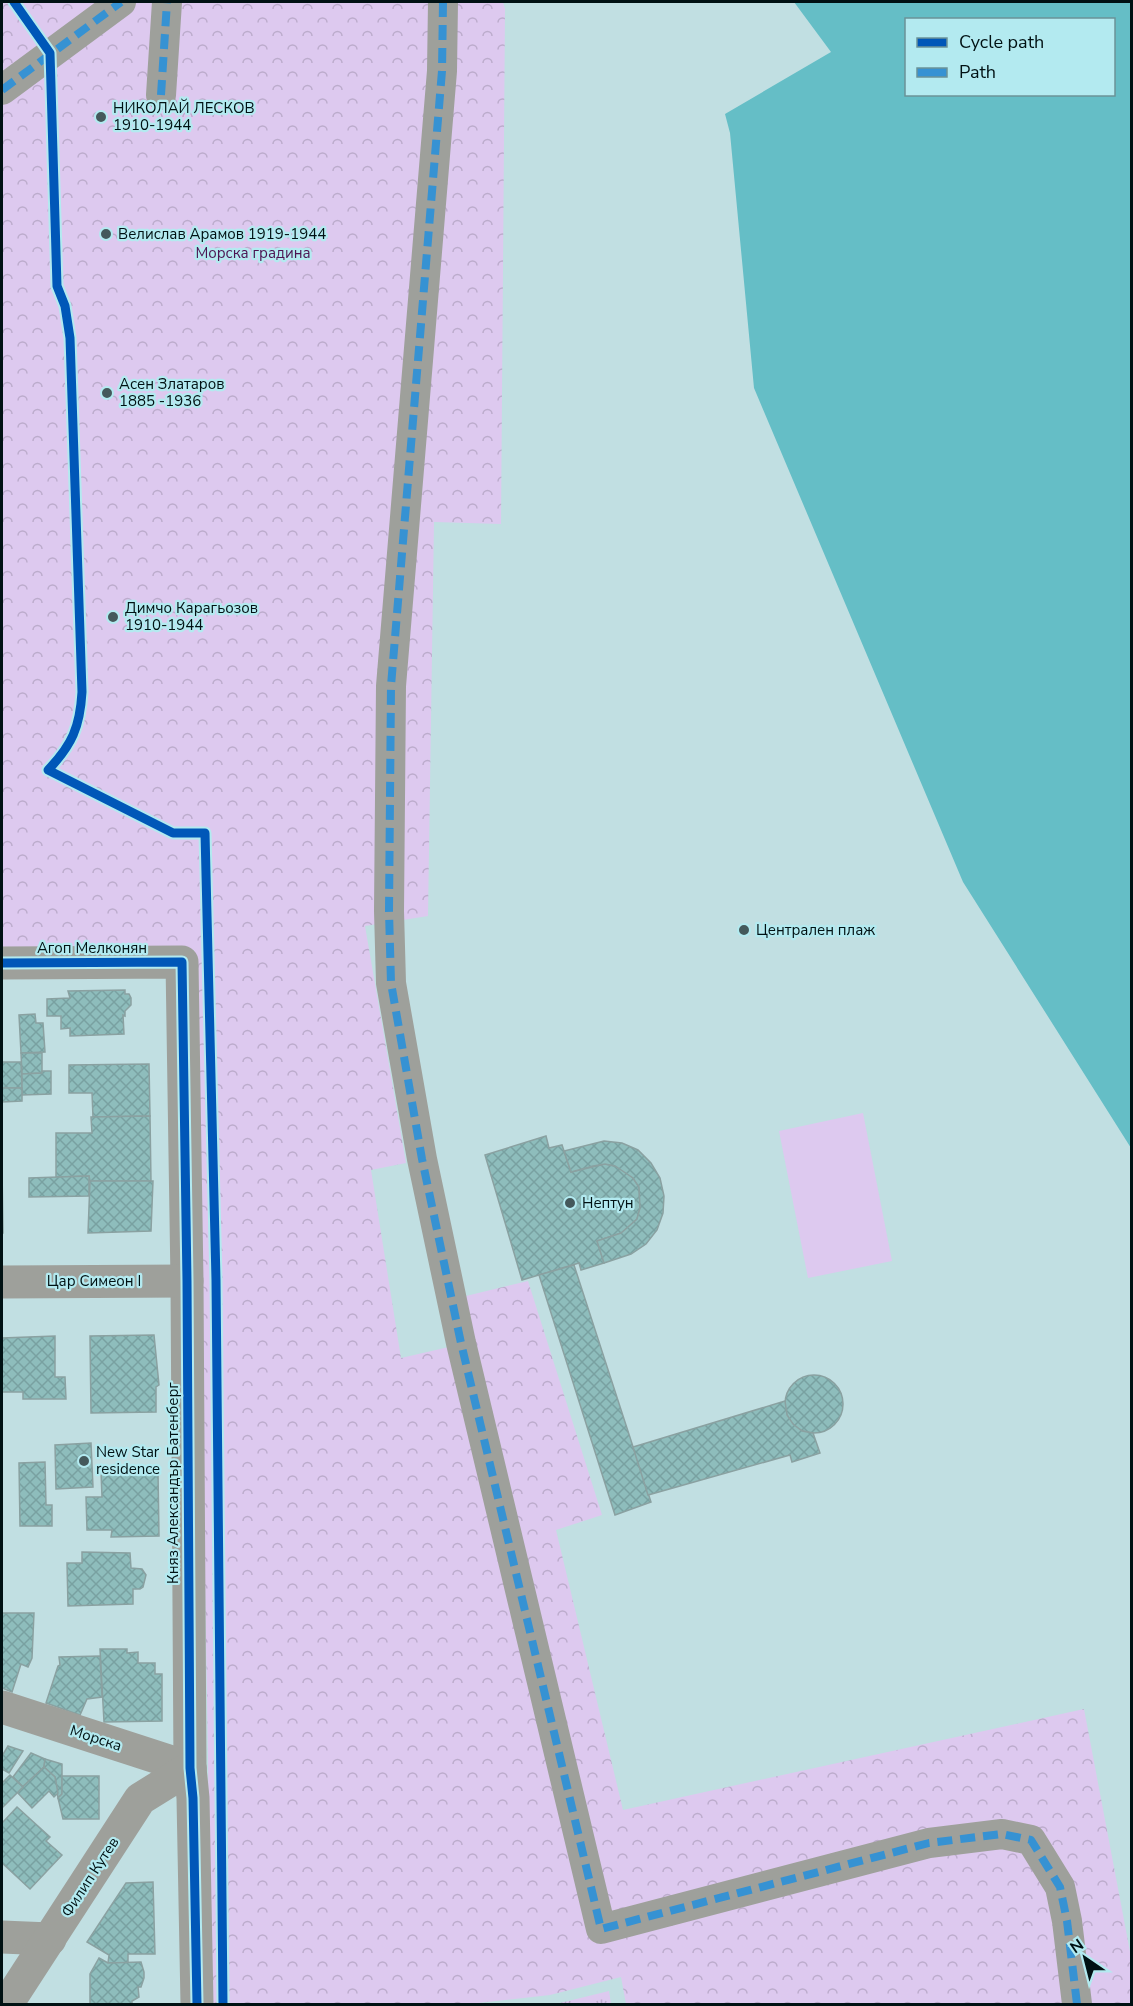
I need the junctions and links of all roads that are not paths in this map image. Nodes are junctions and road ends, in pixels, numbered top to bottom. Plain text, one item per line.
1 (121, 2) edge
2 (167, 2) edge
3 (443, 2) edge
4 (2, 90) edge
5 (161, 95) dead end
6 (182, 962) joint
7 (2, 963) edge
8 (187, 1281) junction
9 (2, 1282) edge
10 (2, 1707) edge
11 (190, 1768) junction
12 (2, 1937) edge
13 (50, 1939) junction
14 (8, 2004) edge
15 (197, 2004) edge
16 (1077, 2004) edge

1 - 4 street
2 - 5 street
3 - 16 street
6 - 7 street, Агоп Мелконян
6 - 8 street, Княз Александър Батенберг
8 - 9 street, Цар Симеон I
8 - 11 street, Княз Александър Батенберг
10 - 11 street, Морска
11 - 13 street, Филип Кутев
11 - 15 street, Княз Александър Батенберг
12 - 13 street
13 - 14 street, Филип Кутев

